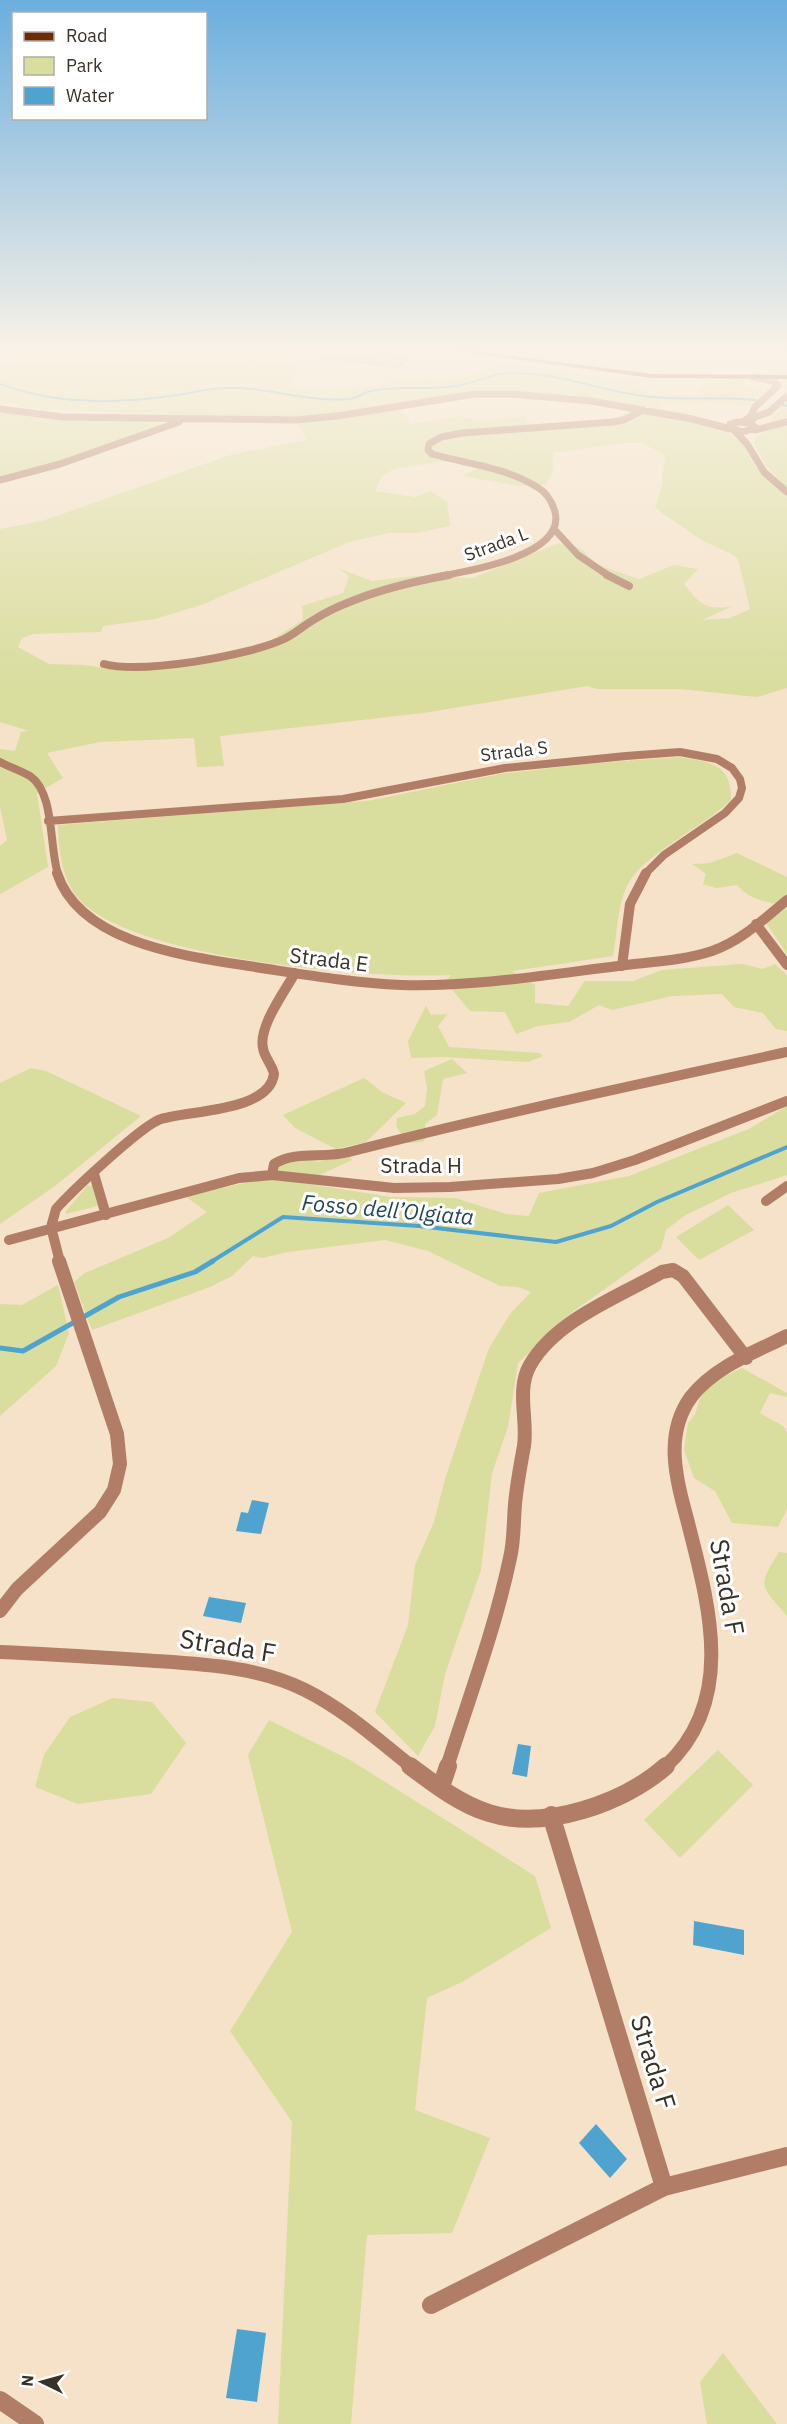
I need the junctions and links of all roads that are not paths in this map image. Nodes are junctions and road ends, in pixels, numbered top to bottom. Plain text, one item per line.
1 (71, 460) edge
2 (457, 460) edge
3 (757, 460) edge
4 (0, 480) edge
5 (787, 492) edge
6 (554, 529) junction
7 (629, 586) dead end
8 (104, 664) dead end
9 (0, 762) edge
10 (48, 820) junction
11 (787, 900) edge
12 (756, 924) junction
13 (787, 965) edge
14 (622, 966) junction
15 (295, 973) junction
16 (787, 1053) edge
17 (787, 1101) edge
18 (94, 1174) junction
19 (272, 1175) junction
20 (787, 1186) edge
21 (766, 1201) dead end
22 (106, 1215) junction
23 (50, 1230) junction
24 (9, 1240) dead end
25 (787, 1336) edge
26 (746, 1358) junction
27 (0, 1611) edge
28 (0, 1652) edge
29 (441, 1787) junction
30 (550, 1815) junction
31 (787, 2156) edge
32 (664, 2187) junction
33 (431, 2305) dead end
34 (0, 2400) edge
35 (35, 2424) edge

1 - 4 street
2 - 6 street, Strada L
3 - 5 street
6 - 7 street
6 - 8 street, Strada L
9 - 10 street, Strada E
10 - 14 street, Strada S
10 - 15 street, Strada E
11 - 12 street, Strada E
12 - 13 street
12 - 14 street, Strada E
14 - 15 street, Strada E
15 - 18 street
16 - 19 street
17 - 19 street, Strada H
18 - 22 street
18 - 23 street
19 - 22 street, Strada H
20 - 21 street
22 - 23 street, Strada H
23 - 24 street, Strada H
23 - 27 street
25 - 26 street, Strada F
26 - 29 street
26 - 30 street, Strada F
28 - 29 street, Strada F
29 - 30 street, Strada F
30 - 32 street, Strada F
31 - 32 street
32 - 33 street
34 - 35 street

